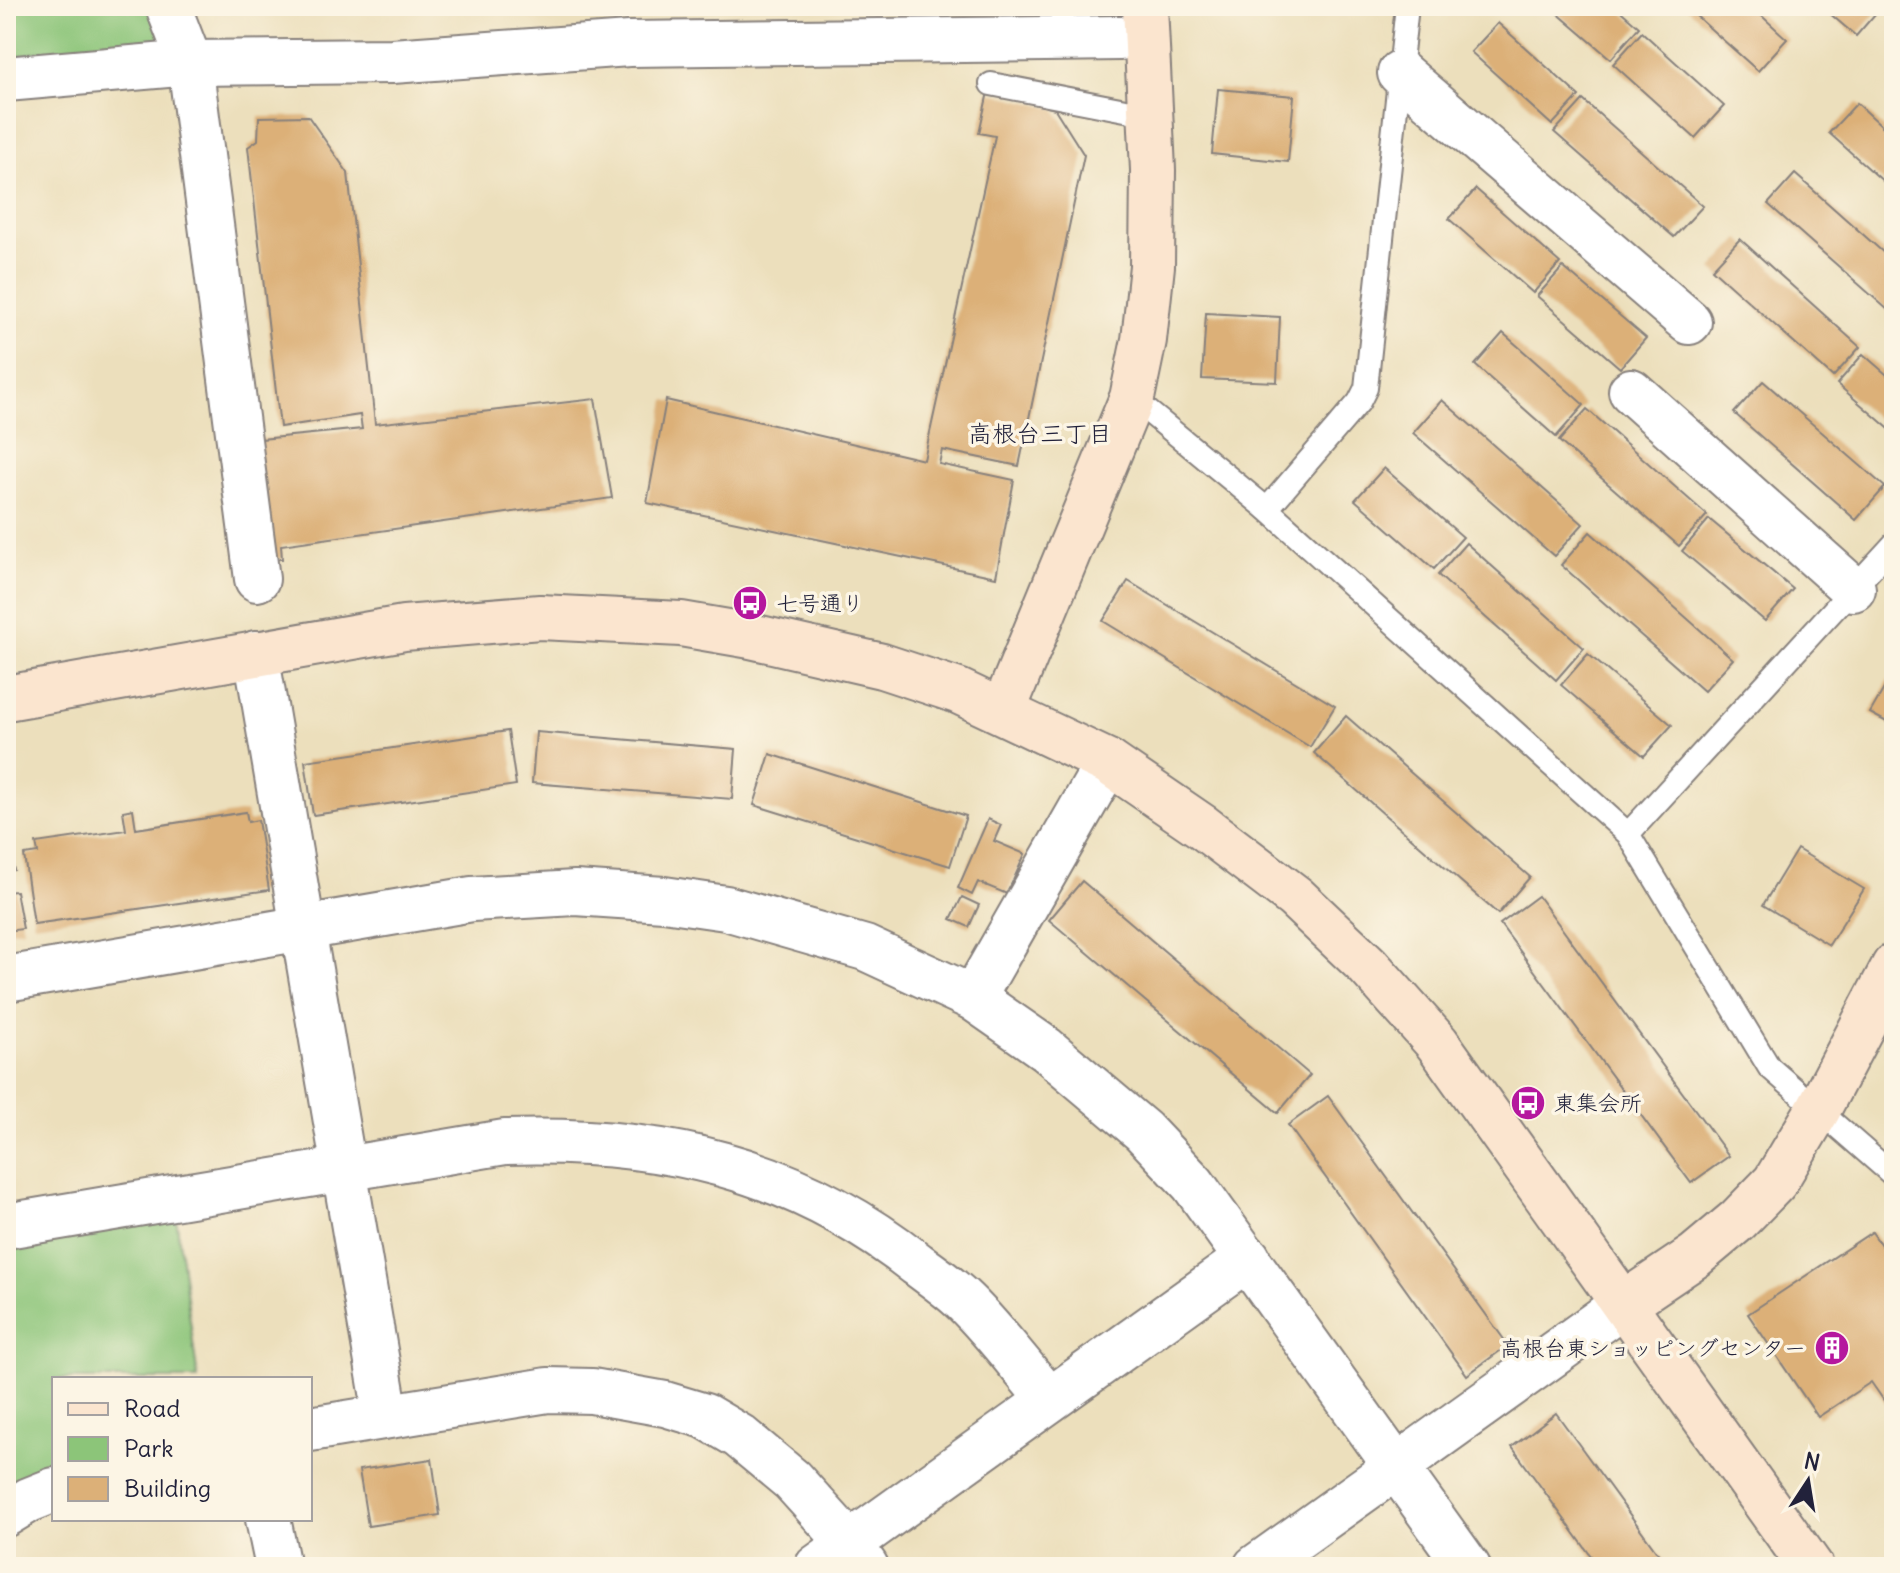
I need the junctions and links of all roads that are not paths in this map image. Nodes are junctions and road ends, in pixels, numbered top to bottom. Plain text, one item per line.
1 (168, 6) edge
2 (1407, 6) edge
3 (1133, 22) edge
4 (190, 63) junction
5 (1400, 73) junction
6 (6, 79) edge
7 (991, 84) dead end
8 (1151, 115) junction
9 (1689, 322) dead end
10 (1631, 391) dead end
11 (1132, 398) junction
12 (1267, 509) junction
13 (1894, 544) edge
14 (257, 579) dead end
15 (1853, 589) junction
16 (256, 653) junction
17 (6, 698) edge
18 (1003, 711) junction
19 (1108, 762) junction
20 (1628, 834) junction
21 (303, 928) junction
22 (1894, 966) edge
23 (6, 979) edge
24 (973, 998) junction
25 (1818, 1110) junction
26 (344, 1170) junction
27 (1894, 1176) edge
28 (6, 1226) edge
29 (1248, 1258) junction
30 (1625, 1303) junction
31 (1049, 1399) junction
32 (386, 1415) junction
33 (312, 1429) edge
34 (1397, 1466) junction
35 (52, 1491) edge
36 (6, 1514) edge
37 (268, 1521) edge
38 (844, 1559) edge
39 (278, 1567) edge
40 (1256, 1567) edge
41 (1468, 1567) edge
42 (1811, 1567) edge

1 - 4 street
2 - 5 lane
3 - 4 street
3 - 8 street
4 - 6 street
4 - 14 street
5 - 9 street
5 - 12 lane
7 - 8 lane
8 - 11 street
10 - 15 street
11 - 12 lane
11 - 18 street
12 - 20 lane
13 - 15 lane
15 - 20 lane
16 - 17 street
16 - 18 street
16 - 21 street
18 - 19 street
19 - 24 street
19 - 30 street
20 - 25 lane
21 - 23 street
21 - 24 street
21 - 26 street
22 - 25 street
24 - 29 street
25 - 27 lane
25 - 30 street
26 - 28 street
26 - 31 street
26 - 32 street
29 - 31 street
29 - 34 street
30 - 34 street
30 - 42 street
31 - 38 street
32 - 33 street
32 - 38 street
34 - 40 street
34 - 41 street
35 - 36 street
37 - 39 street

